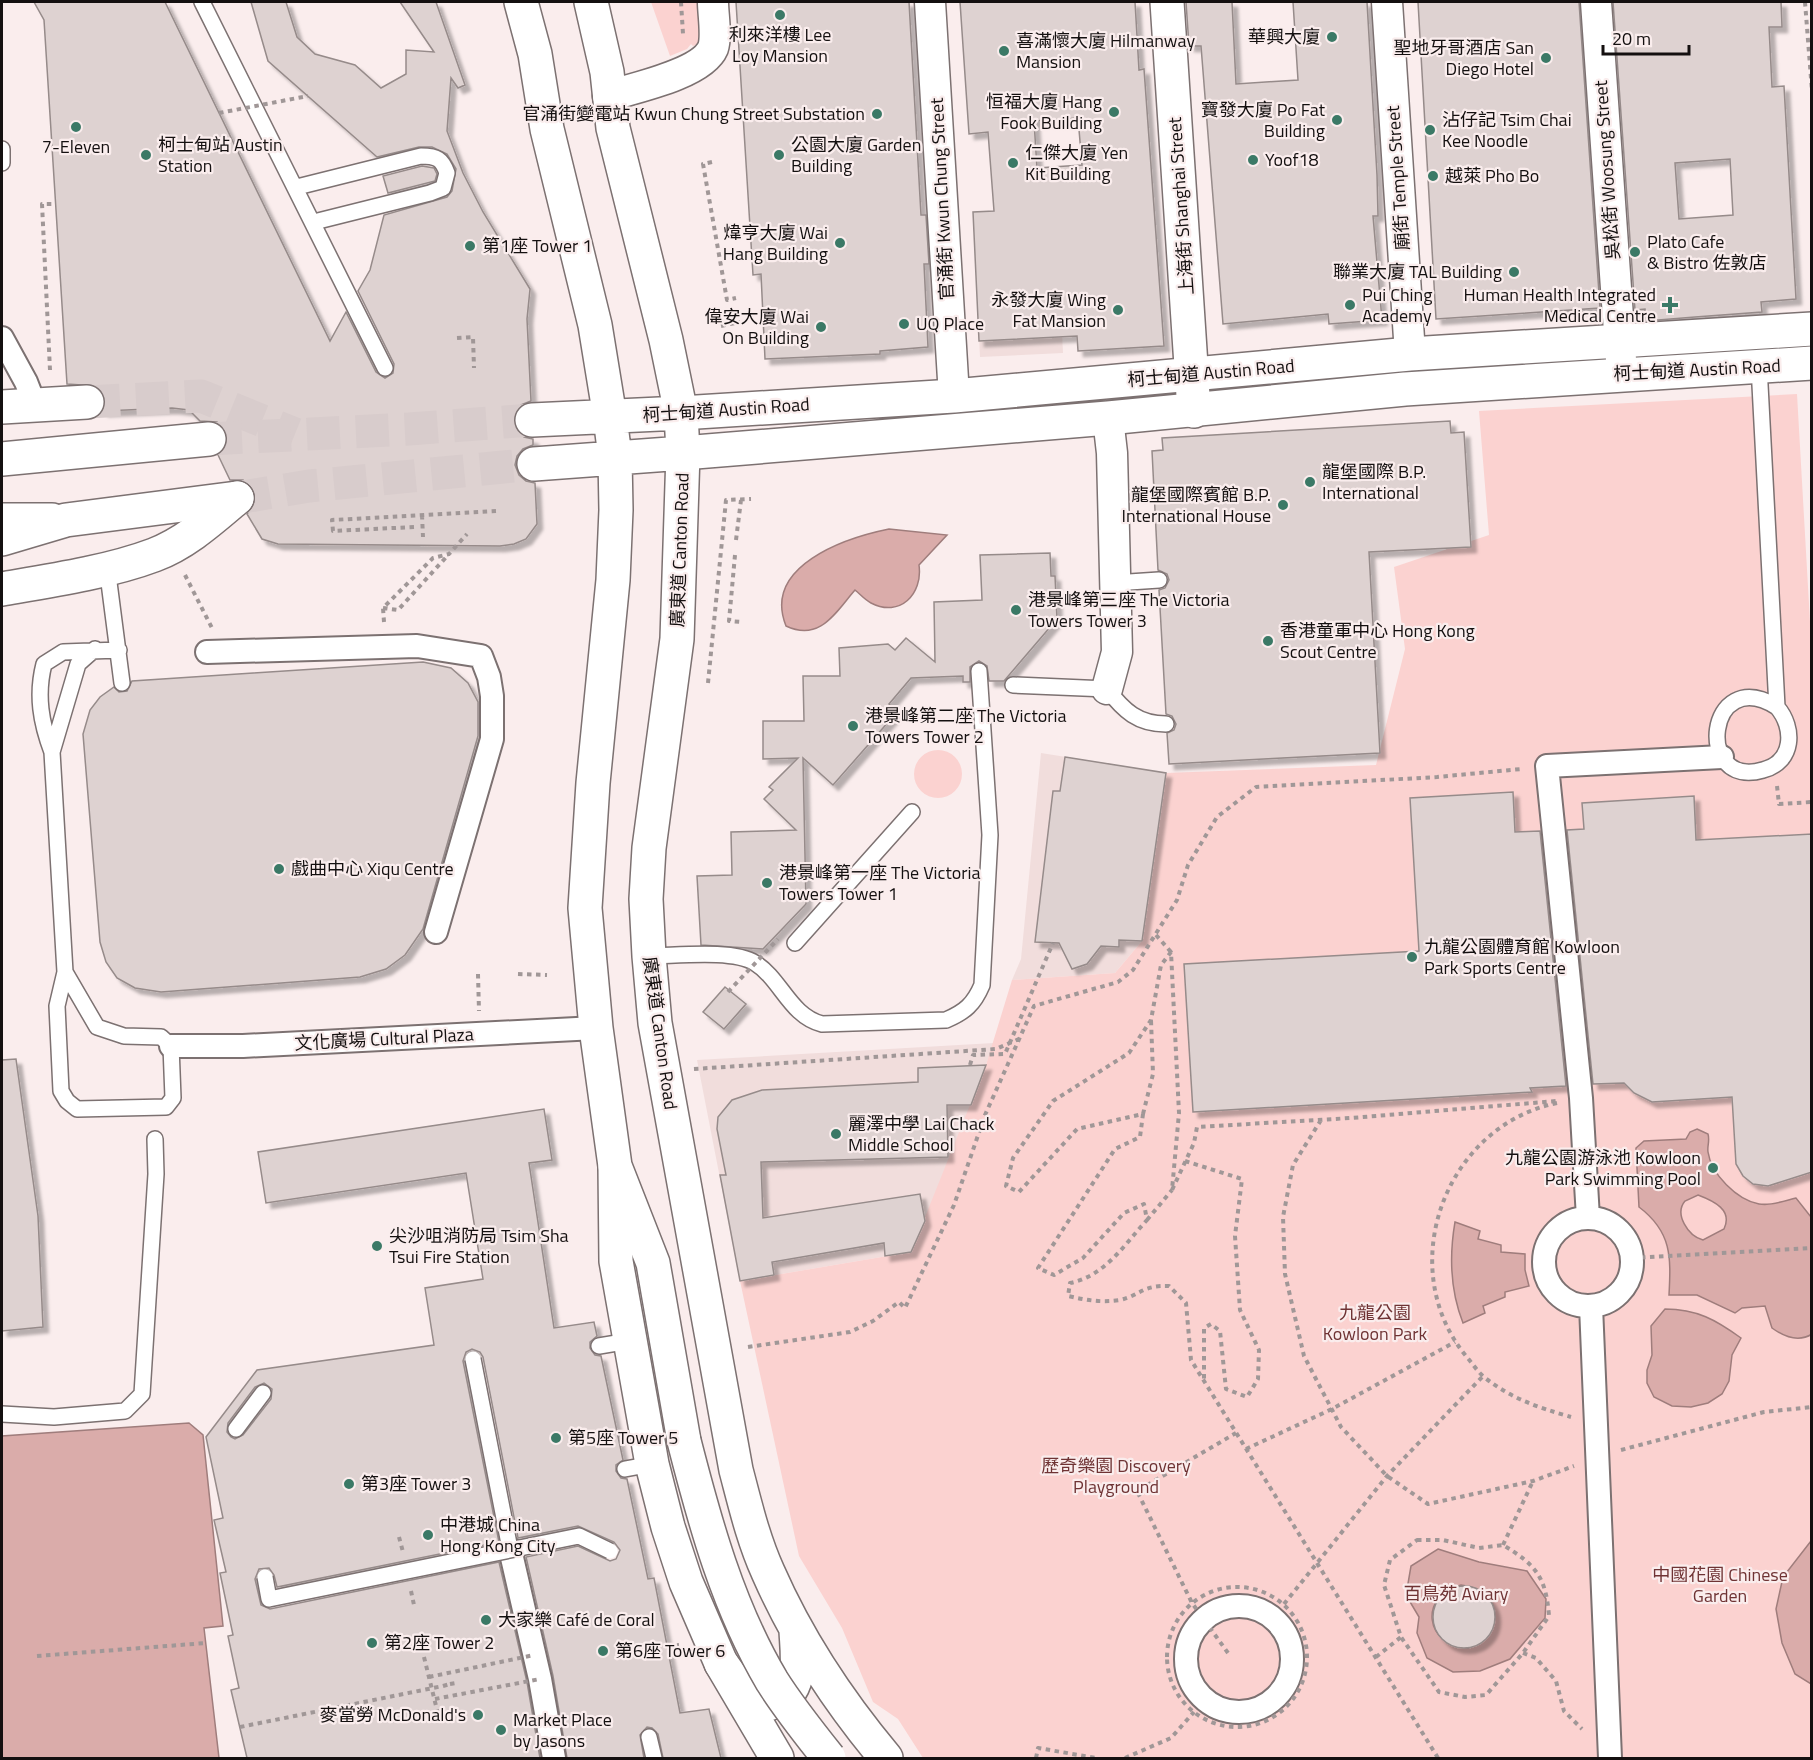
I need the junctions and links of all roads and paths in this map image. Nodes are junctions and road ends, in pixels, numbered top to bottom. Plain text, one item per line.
1 (202, 2) edge
2 (521, 2) edge
3 (591, 2) edge
4 (681, 2) edge
5 (713, 2) edge
6 (930, 2) edge
7 (1167, 2) edge
8 (1387, 2) edge
9 (1596, 2) edge
10 (1805, 2) edge
11 (684, 39) dead end
12 (1812, 92) edge
13 (308, 96) dead end
14 (608, 96) junction
15 (219, 113) dead end
16 (2, 149) edge
17 (712, 162) dead end
18 (2, 163) edge
19 (297, 187) junction
20 (55, 204) dead end
21 (314, 222) junction
22 (736, 298) dead end
23 (740, 322) dead end
24 (721, 326) dead end
25 (1812, 329) edge
26 (2, 338) edge
27 (457, 338) dead end
28 (1619, 339) junction
29 (1410, 354) junction
30 (1812, 363) edge
31 (1759, 366) junction
32 (385, 368) dead end
33 (474, 368) dead end
34 (1622, 374) junction
35 (1192, 375) junction
36 (42, 393) junction
37 (954, 396) junction
38 (87, 402) tunnel mouth
39 (2, 407) edge
40 (1194, 411) junction
41 (681, 413) junction
42 (610, 417) junction
43 (1108, 418) junction
44 (532, 420) tunnel mouth
45 (209, 438) tunnel mouth
46 (683, 453) junction
47 (615, 458) junction
48 (2, 459) edge
49 (534, 464) tunnel mouth
50 (751, 499) dead end
51 (741, 500) junction
52 (496, 511) dead end
53 (422, 515) junction
54 (2, 520) edge
55 (66, 520) junction
56 (414, 527) dead end
57 (467, 534) dead end
58 (423, 537) dead end
59 (2, 539) edge
60 (736, 540) dead end
61 (449, 554) junction
62 (735, 555) dead end
63 (107, 567) junction
64 (1159, 580) dead end
65 (1114, 583) junction
66 (2, 589) edge
67 (383, 608) junction
68 (741, 622) dead end
69 (386, 647) junction
70 (95, 650) junction
71 (119, 650) junction
72 (207, 652) dead end
73 (980, 671) dead end
74 (122, 683) dead end
75 (708, 683) dead end
76 (1013, 686) dead end
77 (1107, 689) junction
78 (1777, 707) junction
79 (1167, 724) dead end
80 (52, 752) junction
81 (1722, 757) junction
82 (1547, 766) junction
83 (1812, 802) edge
84 (1779, 804) dead end
85 (912, 812) dead end
86 (435, 932) dead end
87 (1156, 935) junction
88 (778, 939) dead end
89 (795, 943) dead end
90 (1053, 943) dead end
91 (1171, 952) junction
92 (649, 956) junction
93 (65, 972) junction
94 (478, 974) dead end
95 (518, 974) dead end
96 (547, 975) dead end
97 (728, 992) dead end
98 (478, 1000) dead end
99 (1151, 1020) junction
100 (596, 1028) junction
101 (1020, 1038) junction
102 (171, 1046) junction
103 (970, 1065) dead end
104 (664, 1070) junction
105 (1581, 1098) junction
106 (1142, 1118) junction
107 (1322, 1119) junction
108 (155, 1139) dead end
109 (1185, 1161) junction
110 (615, 1166) junction
111 (1172, 1190) junction
112 (1588, 1218) junction
113 (1147, 1220) junction
114 (1812, 1248) edge
115 (1636, 1258) junction
116 (1591, 1306) junction
117 (1455, 1342) junction
118 (748, 1347) dead end
119 (473, 1359) dead end
120 (1483, 1376) junction
121 (1204, 1382) junction
122 (263, 1393) dead end
123 (1812, 1407) edge
124 (1332, 1409) junction
125 (2, 1414) edge
126 (1595, 1418) junction
127 (236, 1429) dead end
128 (1236, 1433) junction
129 (1246, 1449) junction
130 (1596, 1457) junction
131 (1387, 1476) junction
132 (1533, 1482) junction
133 (399, 1537) dead end
134 (1503, 1545) junction
135 (402, 1547) dead end
136 (510, 1549) junction
137 (610, 1551) dead end
138 (1317, 1563) junction
139 (265, 1577) dead end
140 (412, 1595) dead end
141 (1192, 1603) junction
142 (1284, 1604) junction
143 (414, 1605) dead end
144 (1238, 1607) joint
145 (796, 1630) junction
146 (1401, 1636) junction
147 (206, 1643) dead end
148 (680, 1645) dead end
149 (668, 1646) dead end
150 (1228, 1653) dead end
151 (1523, 1653) junction
152 (534, 1654) junction
153 (37, 1656) dead end
154 (424, 1657) dead end
155 (1376, 1657) junction
156 (721, 1663) junction
157 (429, 1677) junction
158 (540, 1679) junction
159 (456, 1683) dead end
160 (432, 1688) junction
161 (435, 1699) junction
162 (1194, 1712) junction
163 (439, 1718) dead end
164 (240, 1727) dead end
165 (1583, 1730) dead end
166 (650, 1737) dead end
167 (876, 1755) edge
168 (554, 1758) edge
169 (654, 1758) edge
170 (777, 1758) edge
171 (829, 1758) edge
172 (1036, 1758) edge
173 (1096, 1758) edge
174 (1125, 1758) edge
175 (1438, 1758) edge
176 (1610, 1758) edge

1 - 19 lane
2 - 42 main road
3 - 14 main road, 廣東道 Canton Road
4 - 11 path
5 - 14 street
6 - 37 street, 官涌街 Kwun Chung Street
7 - 35 main road, 上海街 Shanghai Street
8 - 29 street, 廟街 Temple Street
9 - 28 street, 吳松街 Woosung Street
10 - 12 path
13 - 15 path, bridge
14 - 41 main road, 廣東道 Canton Road
16 - 18 lane
17 - 22 path
19 - 21 lane
19 - 21 lane
20 - 36 path
21 - 32 lane
23 - 24 path
25 - 28 main road, 柯士甸道 Austin Road
26 - 36 street
27 - 33 path
28 - 29 main road, 柯士甸道 Austin Road
28 - 34 street, 吳松街 Woosung Street
29 - 35 main road, 柯士甸道 Austin Road
30 - 31 main road, 柯士甸道 Austin Road
31 - 34 main road, 柯士甸道 Austin Road
31 - 78 lane
34 - 40 main road, 柯士甸道 Austin Road
35 - 37 main road, 柯士甸道 Austin Road
35 - 40 main road, 上海街 Shanghai Street
36 - 38 main road
36 - 39 main road
37 - 41 main road, 柯士甸道 Austin Road
40 - 43 main road, 柯士甸道 Austin Road
41 - 42 main road, 柯士甸道 Austin Road
41 - 46 main road, 廣東道 Canton Road
42 - 44 main road, 柯士甸道 Austin Road
42 - 47 main road
43 - 46 main road, 柯士甸道 Austin Road
43 - 65 street
45 - 48 main road
46 - 47 main road, 柯士甸道 Austin Road
46 - 92 main road, 廣東道 Canton Road
47 - 49 main road, 柯士甸道 Austin Road
47 - 100 main road
50 - 51 path
51 - 60 path
51 - 75 path
52 - 53 path
53 - 56 path
53 - 58 path
54 - 55 main road
55 - 59 main road
55 - 63 main road
57 - 61 path
61 - 67 path
61 - 67 path
62 - 68 path
63 - 66 main road
63 - 71 lane
64 - 65 lane
65 - 77 street
67 - 69 path
69 - 72 street
69 - 86 street
70 - 71 lane
70 - 80 lane
70 - 80 lane
71 - 74 lane
73 - 92 lane
76 - 77 lane
77 - 79 lane
78 - 81 lane
78 - 81 lane
80 - 93 lane
81 - 82 street
82 - 87 path
82 - 105 street
83 - 84 path
85 - 89 lane
87 - 91 path
87 - 101 path
88 - 97 path, bridge
90 - 103 path, bridge
91 - 99 path
91 - 111 path
92 - 104 main road, 廣東道 Canton Road
93 - 102 lane
93 - 102 lane
94 - 98 path
95 - 96 path
99 - 106 path
99 - 106 path
100 - 102 street, 文化廣場 Cultural Plaza
100 - 110 main road
101 - 104 path
101 - 118 path
104 - 145 main road, 廣東道 Canton Road
105 - 107 path
105 - 112 street
105 - 117 path
106 - 113 path
107 - 109 path
107 - 124 path
108 - 125 lane
109 - 111 path
109 - 121 path
110 - 156 main road
110 - 171 main road, bridge
111 - 113 path
112 - 115 street
112 - 116 street
113 - 121 path
114 - 115 path
115 - 116 street
116 - 126 street
117 - 120 path
117 - 124 path
119 - 136 lane, bridge
120 - 126 path
120 - 131 path
121 - 128 path
122 - 127 lane
123 - 130 path
124 - 129 path
124 - 131 path
126 - 130 street
128 - 129 path
128 - 141 path
129 - 138 path
130 - 132 path
130 - 176 street
131 - 132 path
131 - 138 path
132 - 134 path
133 - 135 path
134 - 146 path
134 - 151 path
136 - 137 lane, bridge
136 - 139 lane, bridge
136 - 152 street
138 - 142 path
138 - 155 path
140 - 143 path
141 - 142 path
141 - 150 path
141 - 162 path
142 - 162 path
144 - 144 street
145 - 156 main road
145 - 167 main road, 廣東道 Canton Road
146 - 151 path
146 - 155 path
147 - 153 path
148 - 149 path
151 - 165 path
152 - 157 path, bridge
152 - 158 street
154 - 157 path
155 - 175 path
156 - 170 main road
157 - 160 path, bridge
158 - 161 path, bridge
158 - 168 street
159 - 160 path, bridge
160 - 161 path, bridge
160 - 164 path, bridge
161 - 163 path
162 - 174 path
166 - 169 lane
172 - 173 path

